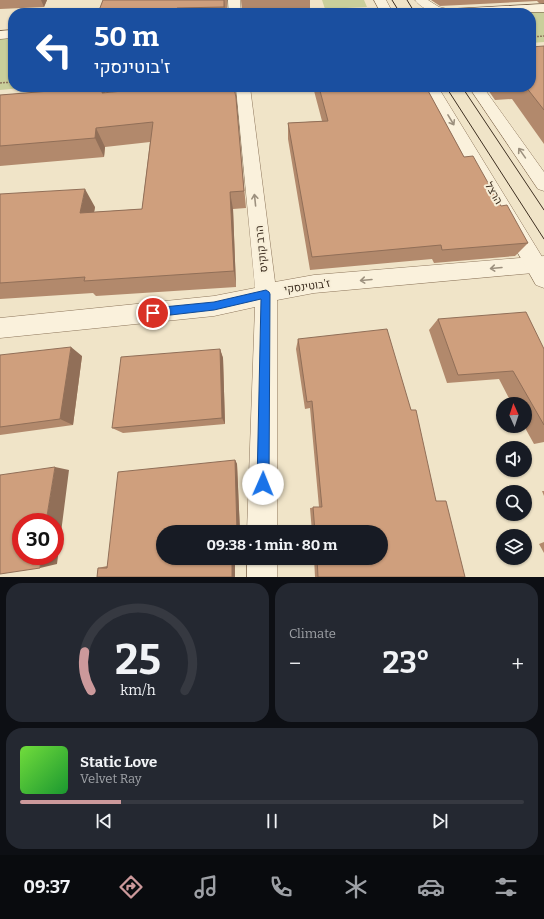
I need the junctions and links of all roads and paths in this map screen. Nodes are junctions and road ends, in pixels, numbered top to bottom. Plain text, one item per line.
1 (421, 0) edge
2 (430, 8) edge
3 (244, 92) edge
4 (434, 92) edge
5 (479, 92) edge
6 (544, 185) edge
7 (541, 269) edge
8 (266, 294) junction
9 (0, 328) edge
10 (262, 525) edge
11 (262, 565) edge
12 (262, 577) edge

1 - 2 street
8 -> 3 street, הרב קוקיס
4 -> 7 street, הרצל
6 -> 5 street
7 -> 8 street, ז'בוטינסקי
8 - 9 street, ז'בוטינסקי
8 - 10 street, הרב קוקיס
11 - 12 street

